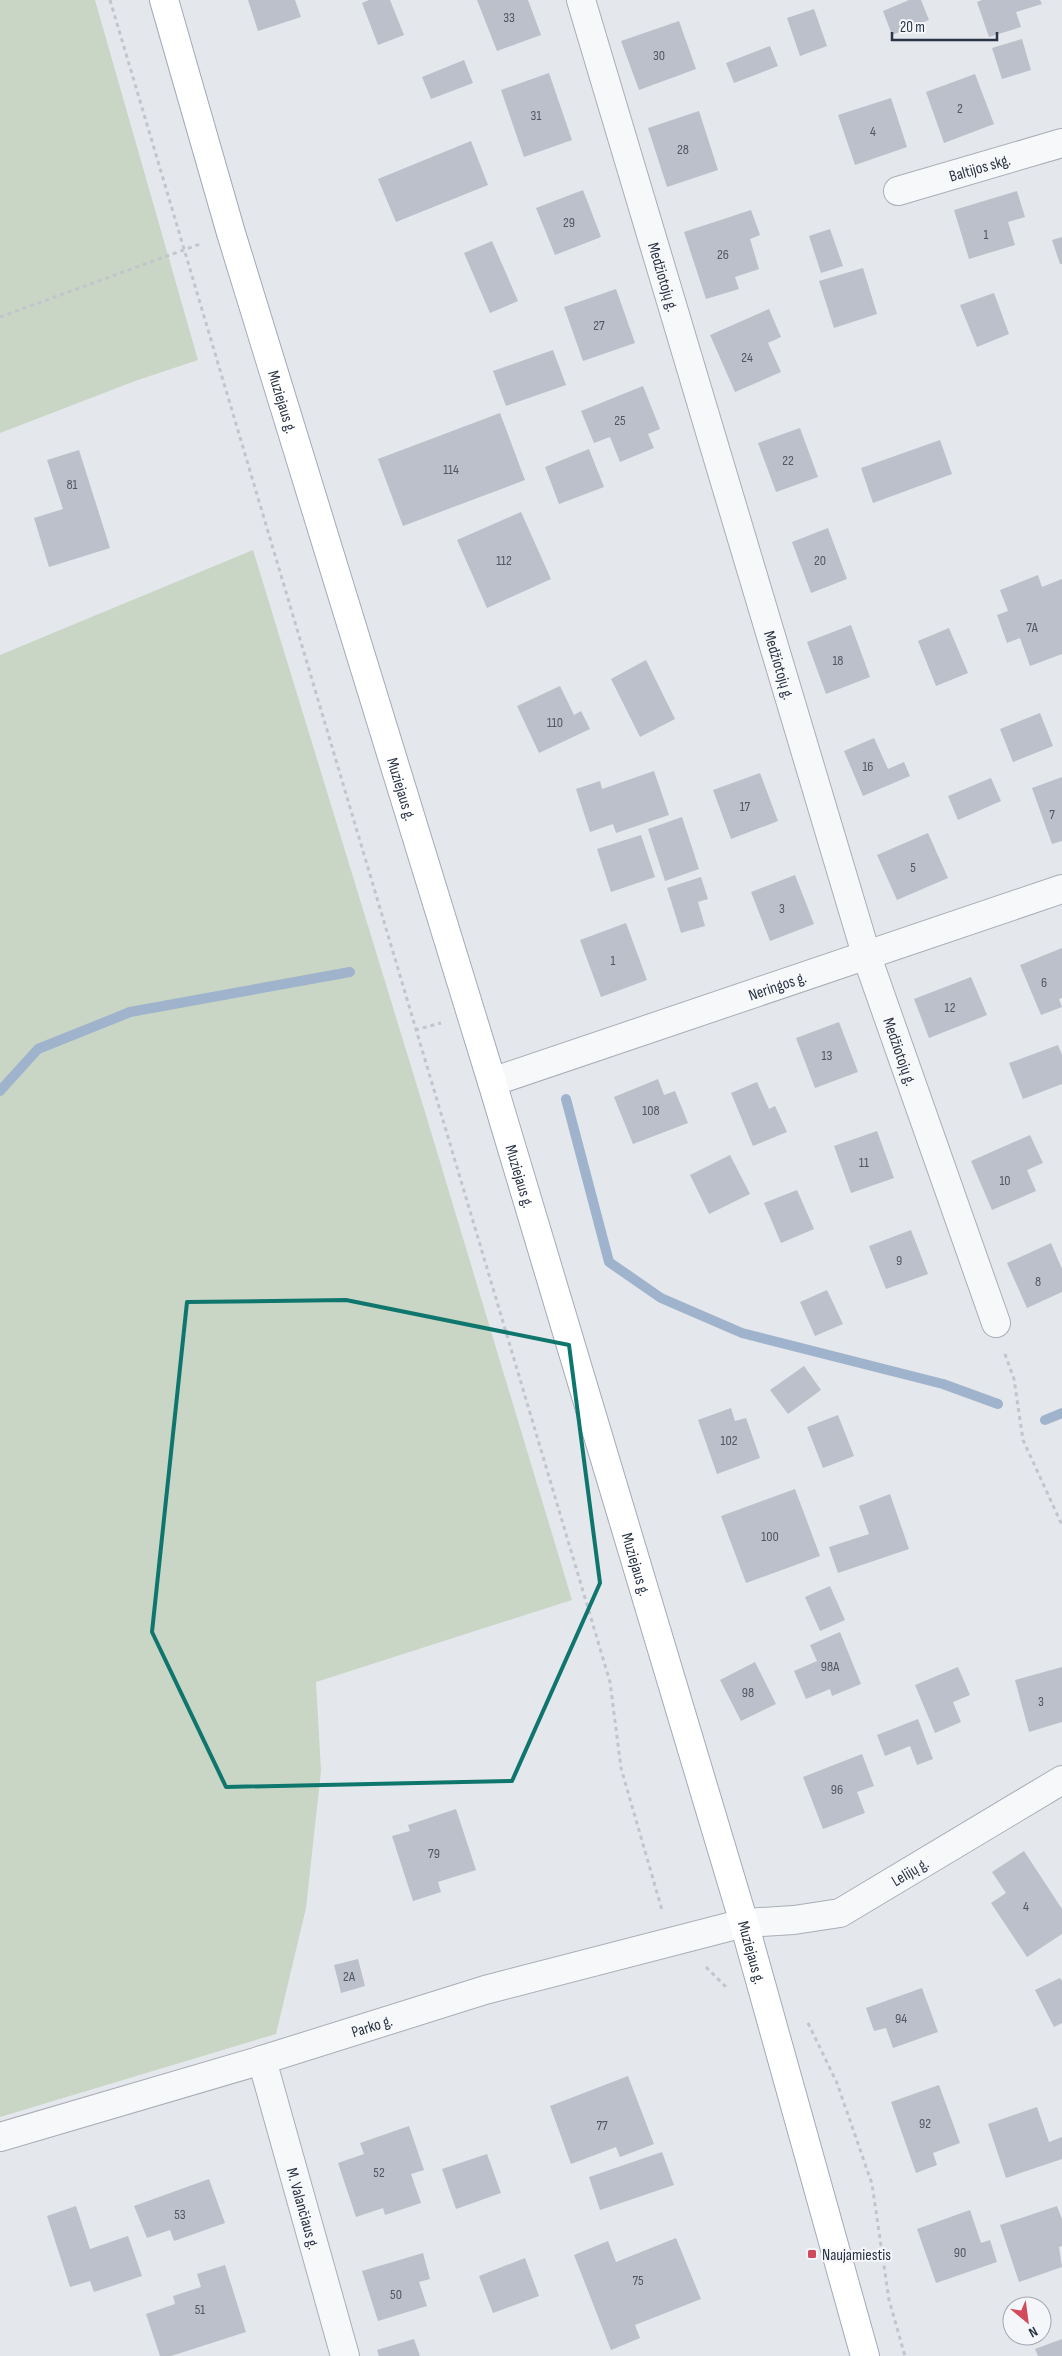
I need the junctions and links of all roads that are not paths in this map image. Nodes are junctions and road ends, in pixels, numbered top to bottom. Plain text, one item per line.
1 (164, 0) edge
2 (581, 0) edge
3 (1062, 143) edge
4 (898, 191) dead end
5 (1062, 889) edge
6 (866, 954) junction
7 (492, 1082) junction
8 (996, 1323) road end
9 (1062, 1780) edge
10 (744, 1923) junction
11 (262, 2060) junction
12 (0, 2137) edge
13 (346, 2356) edge
14 (865, 2356) edge

1 - 7 main road, Muziejaus g.
2 - 6 street, Medžiotojų g.
3 - 4 street, Baltijos skg.
5 - 6 street, Neringos g.
6 - 7 street, Neringos g.
6 - 8 street, Medžiotojų g.
7 - 10 main road, Muziejaus g.
9 - 10 street, Lelijų g.
10 - 11 street, Parko g.
10 - 14 main road, Muziejaus g.
11 - 12 street, Parko g.
11 - 13 street, M. Valančiaus g.

